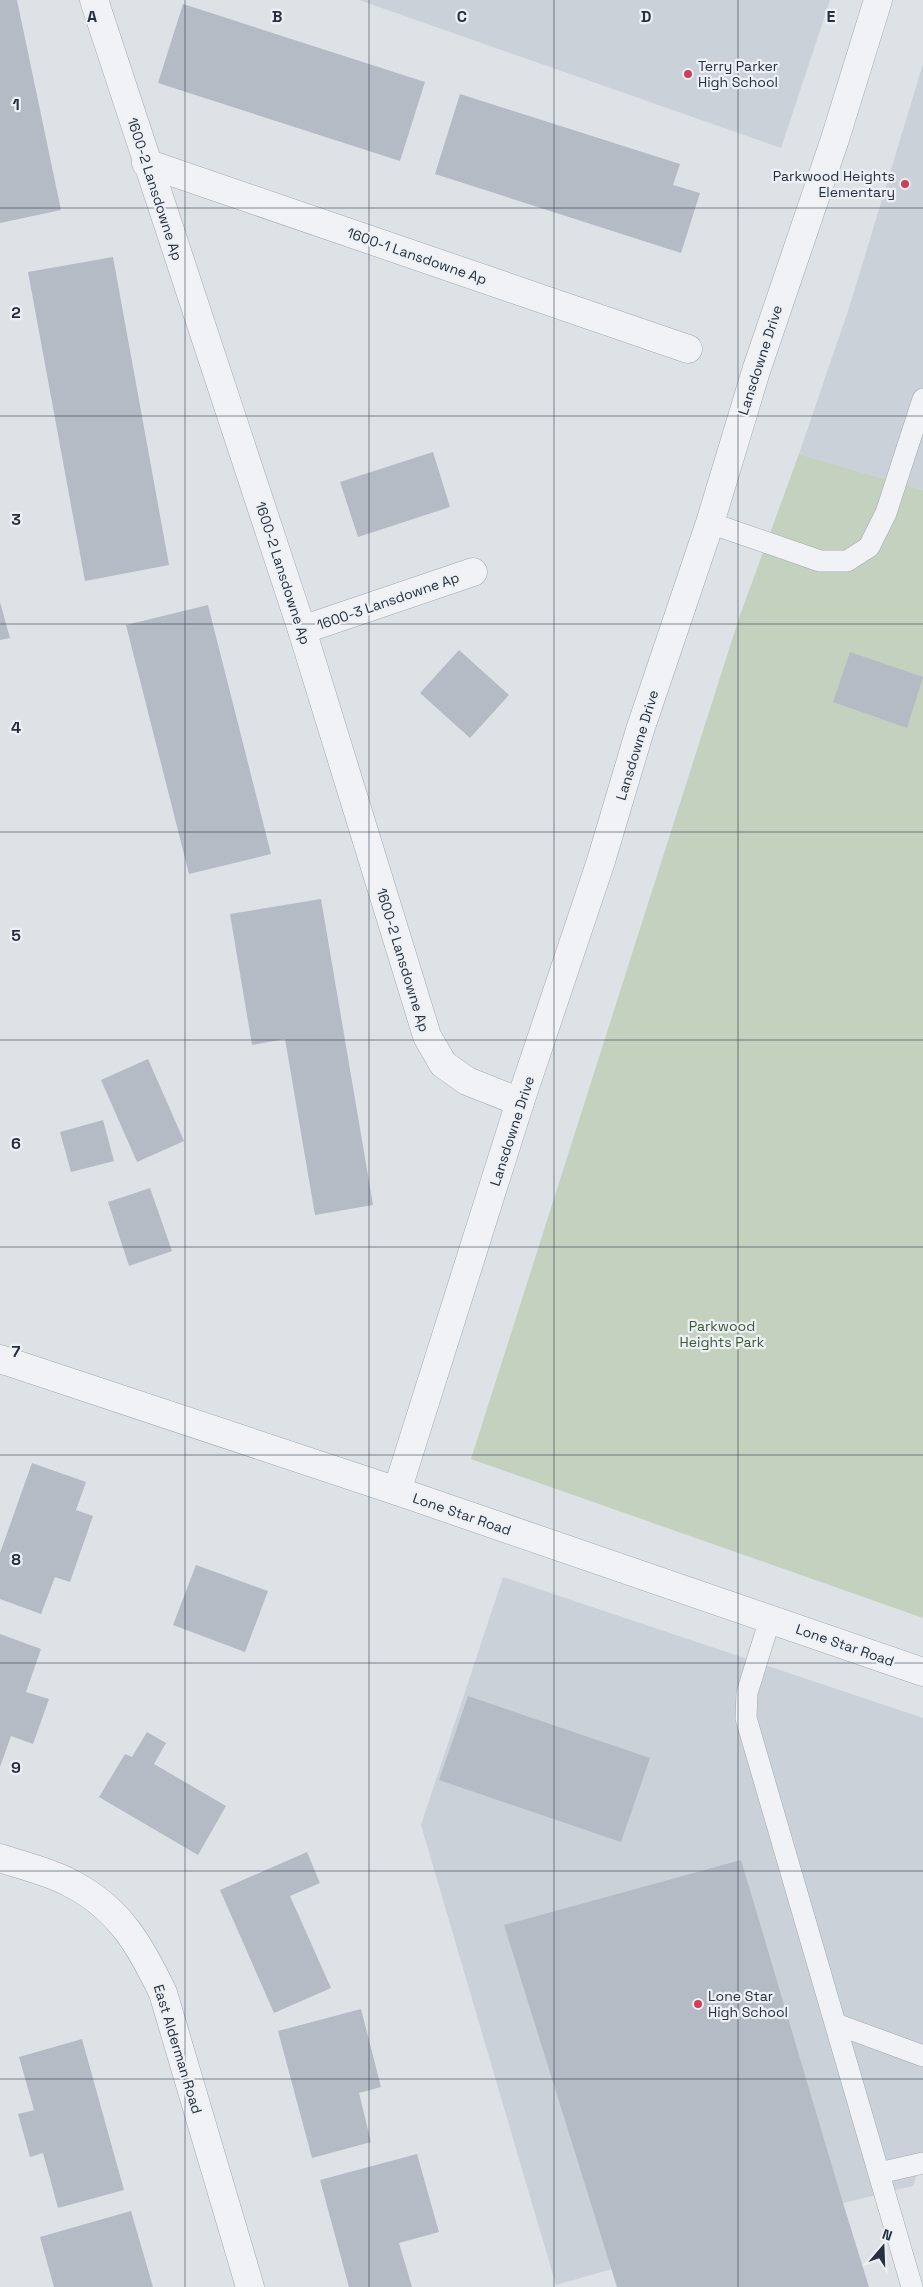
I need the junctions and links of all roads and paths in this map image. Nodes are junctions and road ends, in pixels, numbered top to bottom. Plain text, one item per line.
1 (94, 0) edge
2 (878, 0) edge
3 (146, 163) junction
4 (688, 349) dead end
5 (923, 399) edge
6 (710, 522) junction
7 (473, 572) dead end
8 (302, 630) junction
9 (520, 1102) junction
10 (0, 1359) edge
11 (397, 1491) junction
12 (770, 1619) junction
13 (923, 1672) edge
14 (0, 1858) edge
15 (836, 2024) junction
16 (923, 2056) edge
17 (923, 2162) edge
18 (879, 2172) junction
19 (250, 2287) edge
20 (912, 2287) edge

1 - 3 street, 1600-2 Lansdowne Ap
2 - 6 street, Lansdowne Drive
3 - 4 street, 1600-1 Lansdowne Ap
3 - 8 street, 1600-2 Lansdowne Ap
5 - 6 lane
6 - 9 street, Lansdowne Drive
7 - 8 street, 1600-3 Lansdowne Ap
8 - 9 street, 1600-2 Lansdowne Ap
9 - 11 street, Lansdowne Drive
10 - 11 street, Lone Star Road
11 - 12 street, Lone Star Road
12 - 13 street, Lone Star Road
12 - 15 lane
14 - 19 street, East Alderman Road
15 - 16 lane
15 - 18 lane
17 - 18 lane
18 - 20 lane

